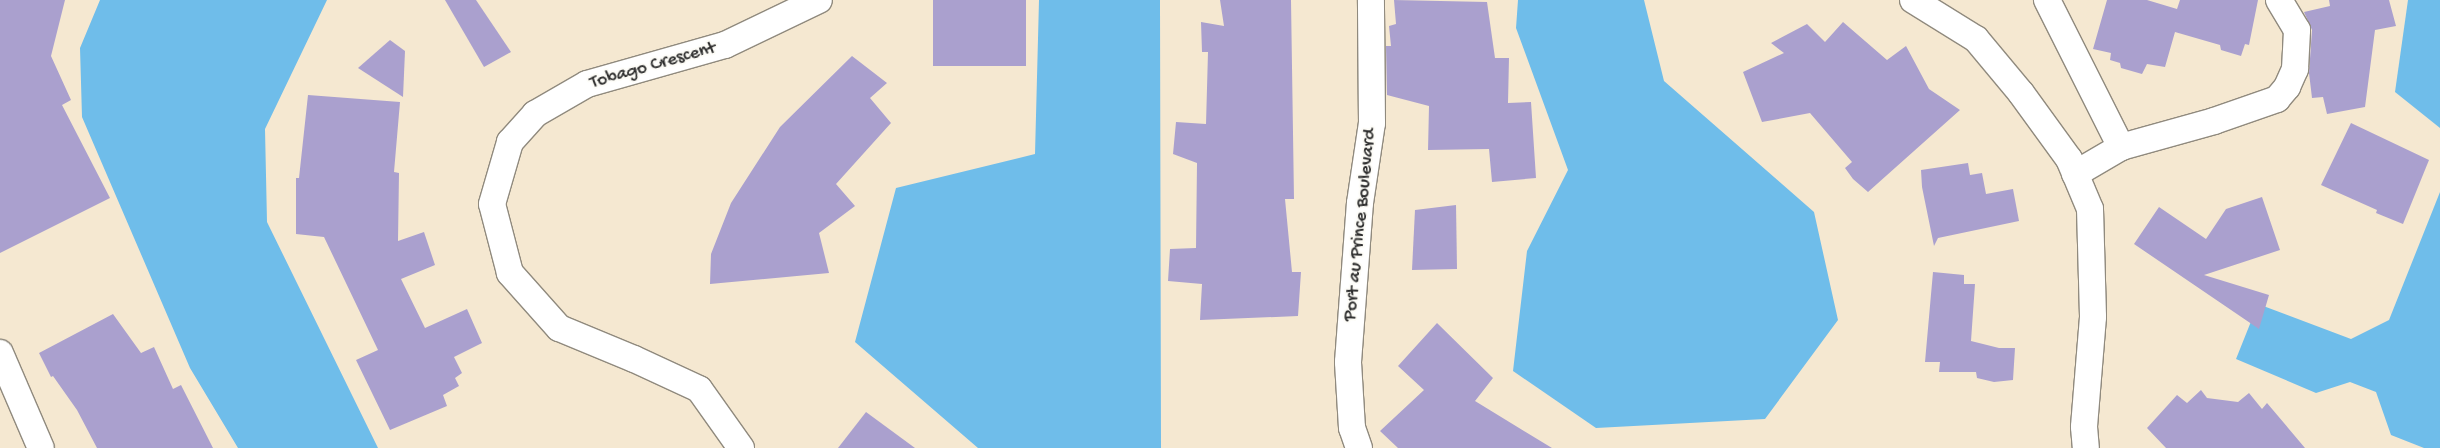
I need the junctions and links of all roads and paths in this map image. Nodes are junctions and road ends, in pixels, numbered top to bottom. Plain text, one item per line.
1 (819, 0) edge
2 (1371, 0) edge
3 (1913, 0) edge
4 (2047, 0) edge
5 (2279, 0) edge
6 (2121, 147) junction
7 (2075, 174) junction
8 (0, 353) edge
9 (41, 448) edge
10 (741, 448) edge
11 (1359, 448) edge
12 (2086, 448) edge

1 - 10 street, Tobago Crescent
2 - 11 street, Port au Prince Boulevard
3 - 7 street
4 - 6 street
5 - 6 street
6 - 7 street
7 - 12 street
8 - 9 street

